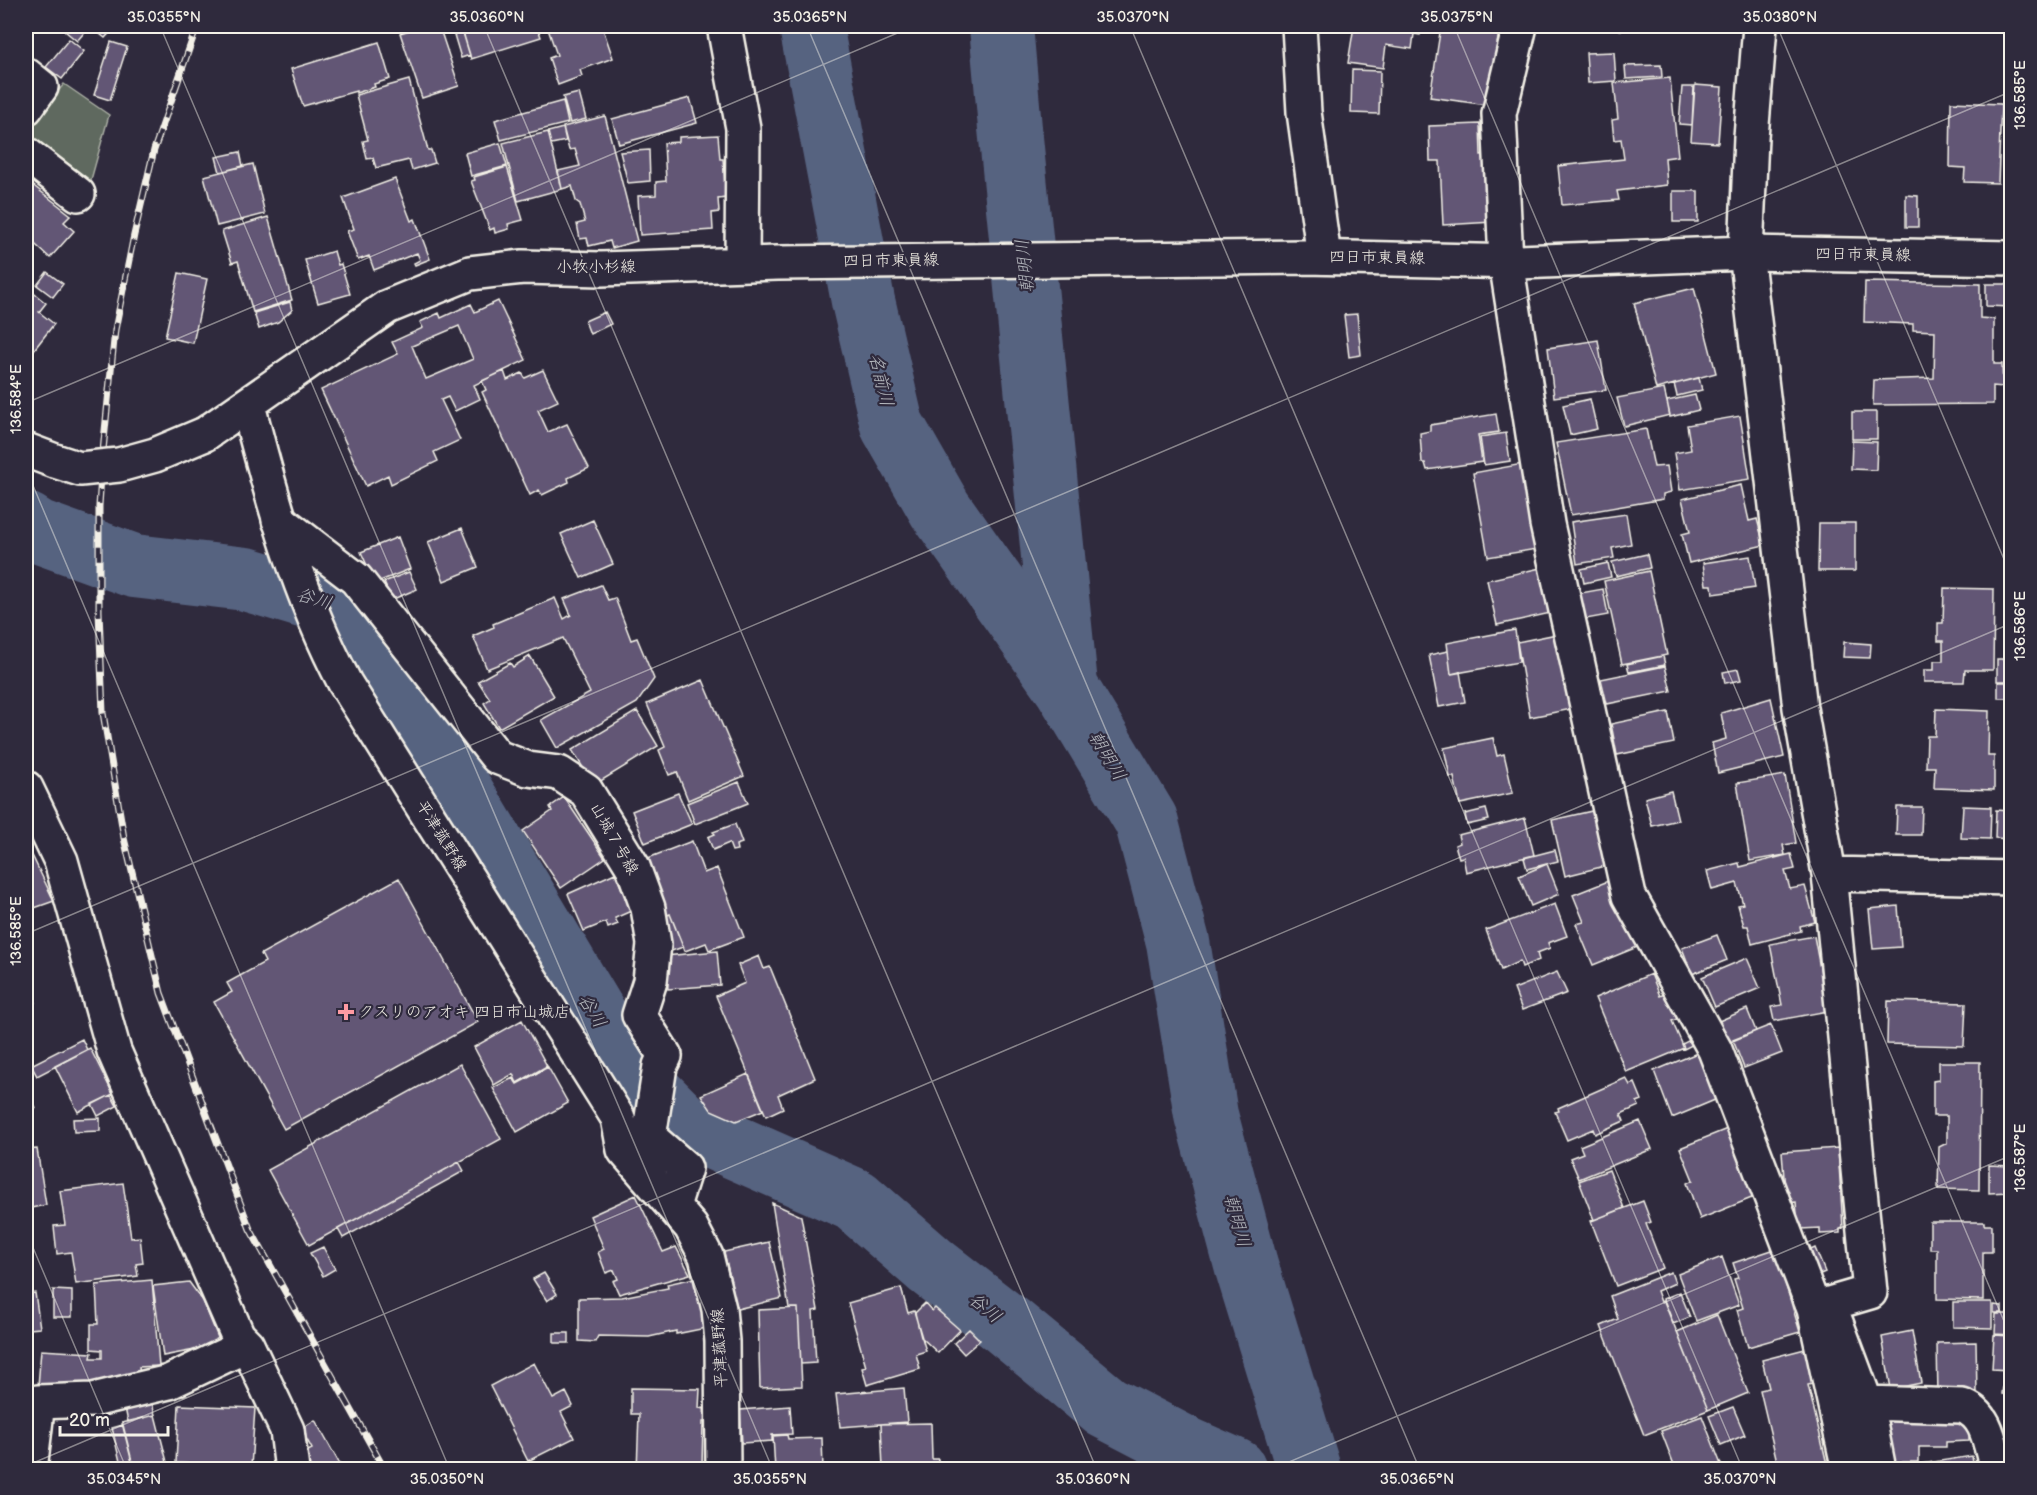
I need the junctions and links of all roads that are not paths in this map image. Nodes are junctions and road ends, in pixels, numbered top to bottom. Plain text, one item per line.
1 (724, 26) edge
2 (1299, 26) edge
3 (1520, 26) edge
4 (1760, 26) edge
5 (26, 75) edge
6 (26, 108) edge
7 (26, 154) edge
8 (78, 194) dead end
9 (1746, 253) junction
10 (1315, 257) junction
11 (2012, 258) edge
12 (1506, 261) junction
13 (742, 264) junction
14 (248, 405) junction
15 (40, 456) edge
16 (279, 520) junction
17 (26, 788) edge
18 (1829, 874) junction
19 (2012, 878) edge
20 (673, 1206) junction
21 (1822, 1306) junction
22 (247, 1345) junction
23 (32, 1401) edge
24 (1866, 1403) junction
25 (30, 1470) edge
26 (292, 1470) edge
27 (723, 1470) edge
28 (1849, 1470) edge
29 (1879, 1470) edge
30 (1996, 1470) edge

1 - 13 street
2 - 10 street
3 - 12 street
4 - 9 street
5 - 6 street
7 - 8 street
9 - 11 street, 四日市東員線
9 - 12 street, 四日市東員線
9 - 18 street
10 - 12 street, 四日市東員線
10 - 13 street, 四日市東員線
12 - 21 street
13 - 14 street, 小牧小杉線
14 - 15 street, bridge
14 - 16 street, 平津菰野線
16 - 20 street, 平津菰野線
16 - 20 street, 山城７号線
17 - 22 street
18 - 19 street
18 - 21 street
20 - 27 street, 平津菰野線
21 - 24 street
21 - 28 street
22 - 23 street
22 - 26 street
23 - 25 street
24 - 29 street
24 - 30 street

